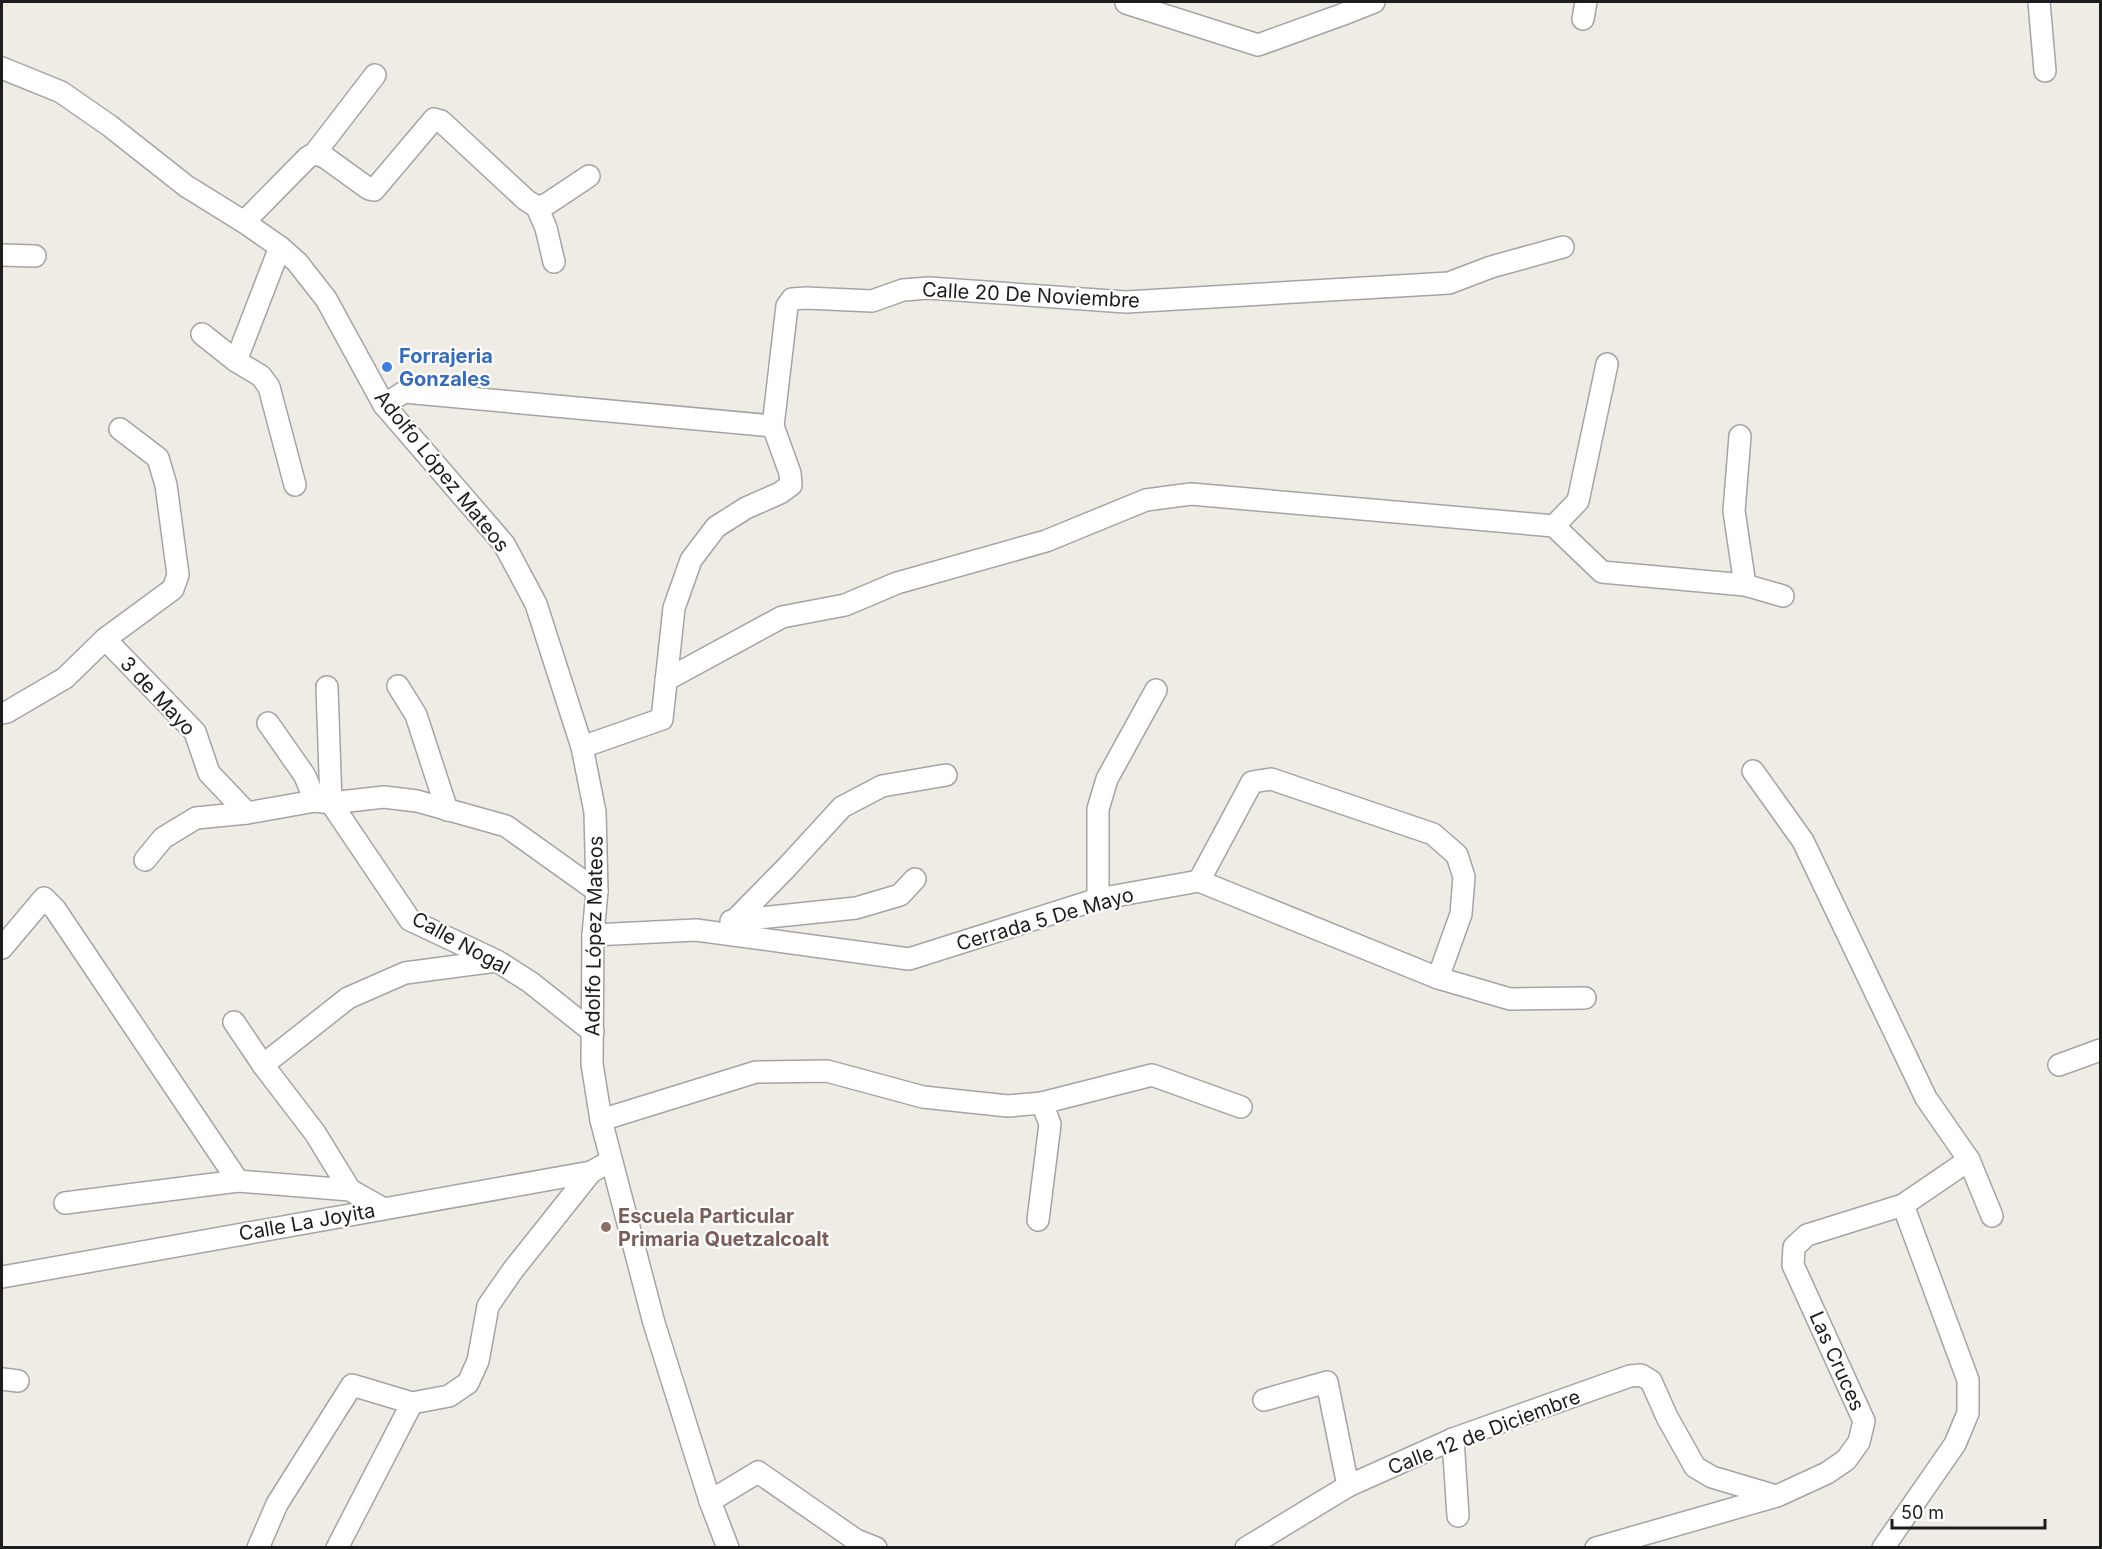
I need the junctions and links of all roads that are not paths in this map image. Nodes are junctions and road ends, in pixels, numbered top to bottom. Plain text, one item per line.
1 (1128, 2) edge
2 (1374, 2) edge
3 (2039, 2) edge
4 (2, 68) edge
5 (2045, 71) dead end
6 (375, 75) dead end
7 (315, 153) junction
8 (589, 176) dead end
9 (537, 207) junction
10 (244, 222) junction
11 (280, 247) junction
12 (1563, 247) dead end
13 (2, 255) edge
14 (35, 255) dead end
15 (554, 262) dead end
16 (202, 334) dead end
17 (236, 361) junction
18 (1607, 364) dead end
19 (384, 405) junction
20 (773, 426) junction
21 (120, 429) dead end
22 (1740, 436) dead end
23 (295, 485) dead end
24 (1554, 526) junction
25 (1745, 585) junction
26 (1783, 596) dead end
27 (105, 639) junction
28 (666, 680) junction
29 (398, 686) dead end
30 (327, 687) dead end
31 (1156, 690) dead end
32 (2, 713) edge
33 (268, 723) dead end
34 (582, 747) junction
35 (1753, 771) dead end
36 (946, 775) dead end
37 (323, 802) junction
38 (447, 810) junction
39 (247, 813) junction
40 (145, 860) dead end
41 (915, 879) dead end
42 (1199, 881) junction
43 (597, 891) junction
44 (1098, 899) junction
45 (735, 919) junction
46 (696, 930) junction
47 (593, 935) junction
48 (2, 948) edge
49 (497, 961) junction
50 (1438, 978) junction
51 (1585, 998) dead end
52 (234, 1022) dead end
53 (593, 1032) junction
54 (2100, 1050) edge
55 (263, 1065) junction
56 (2059, 1065) dead end
57 (1042, 1103) junction
58 (1241, 1107) dead end
59 (601, 1120) junction
60 (610, 1161) junction
61 (1969, 1161) junction
62 (591, 1172) junction
63 (238, 1181) junction
64 (350, 1190) junction
65 (66, 1203) dead end
66 (1903, 1205) junction
67 (382, 1208) junction
68 (1992, 1216) dead end
69 (1038, 1220) dead end
70 (2, 1277) edge
71 (1264, 1400) dead end
72 (412, 1403) junction
73 (1453, 1439) junction
74 (1348, 1486) junction
75 (1777, 1496) junction
76 (710, 1501) junction
77 (1458, 1516) dead end
78 (258, 1548) edge
79 (337, 1548) edge
80 (728, 1548) edge
81 (876, 1548) edge
82 (1246, 1548) edge
83 (1596, 1548) edge
84 (1883, 1548) edge

1 - 2 street
3 - 5 street
4 - 10 street, Adolfo López Mateos
6 - 7 street
7 - 9 street
7 - 10 street
8 - 9 street
9 - 15 street
10 - 11 street, Adolfo López Mateos
11 - 17 street
11 - 19 street, Adolfo López Mateos
12 - 20 street, Calle 20 De Noviembre
13 - 14 street
16 - 17 street
17 - 23 street
18 - 24 street
19 - 20 street
19 - 34 street, Adolfo López Mateos
20 - 28 street, Calle 20 De Noviembre
21 - 27 street
22 - 25 street
24 - 25 street
24 - 28 street
25 - 26 street
27 - 32 street
27 - 39 street, 3 de Mayo
28 - 34 street, Calle 20 De Noviembre
29 - 38 street
30 - 37 street
31 - 44 street
33 - 37 street, Calle Nogal
34 - 43 street, Adolfo López Mateos
35 - 61 street
36 - 45 street
37 - 38 street
37 - 39 street
37 - 49 street, Calle Nogal
38 - 43 street
39 - 40 street
41 - 45 street
42 - 44 street, Cerrada 5 De Mayo
42 - 50 street
42 - 50 street
43 - 47 street, Adolfo López Mateos
44 - 46 street, Cerrada 5 De Mayo
45 - 46 street
46 - 47 street, Cerrada 5 De Mayo
47 - 53 street, Adolfo López Mateos
48 - 63 street
49 - 53 street, Calle Nogal
49 - 55 street
50 - 51 street
52 - 55 street
53 - 59 street, Adolfo López Mateos
54 - 56 street
55 - 64 street
57 - 58 street
57 - 59 street
57 - 69 street
59 - 60 street, Adolfo López Mateos
60 - 62 street, Calle La Joyita
60 - 76 street, Adolfo López Mateos
61 - 66 street, Las Cruces
61 - 68 street
62 - 67 street, Calle La Joyita
62 - 72 street
63 - 64 street
63 - 65 street
64 - 67 street
66 - 75 street, Las Cruces
66 - 84 street
67 - 70 street, Calle La Joyita
71 - 74 street
72 - 78 street
72 - 79 street
73 - 74 street, Calle 12 de Diciembre
73 - 75 street, Calle 12 de Diciembre
73 - 77 street, Calle 12 de Diciembre
74 - 82 street, Calle 12 de Diciembre
75 - 83 street
76 - 80 street, Adolfo López Mateos
76 - 81 street

